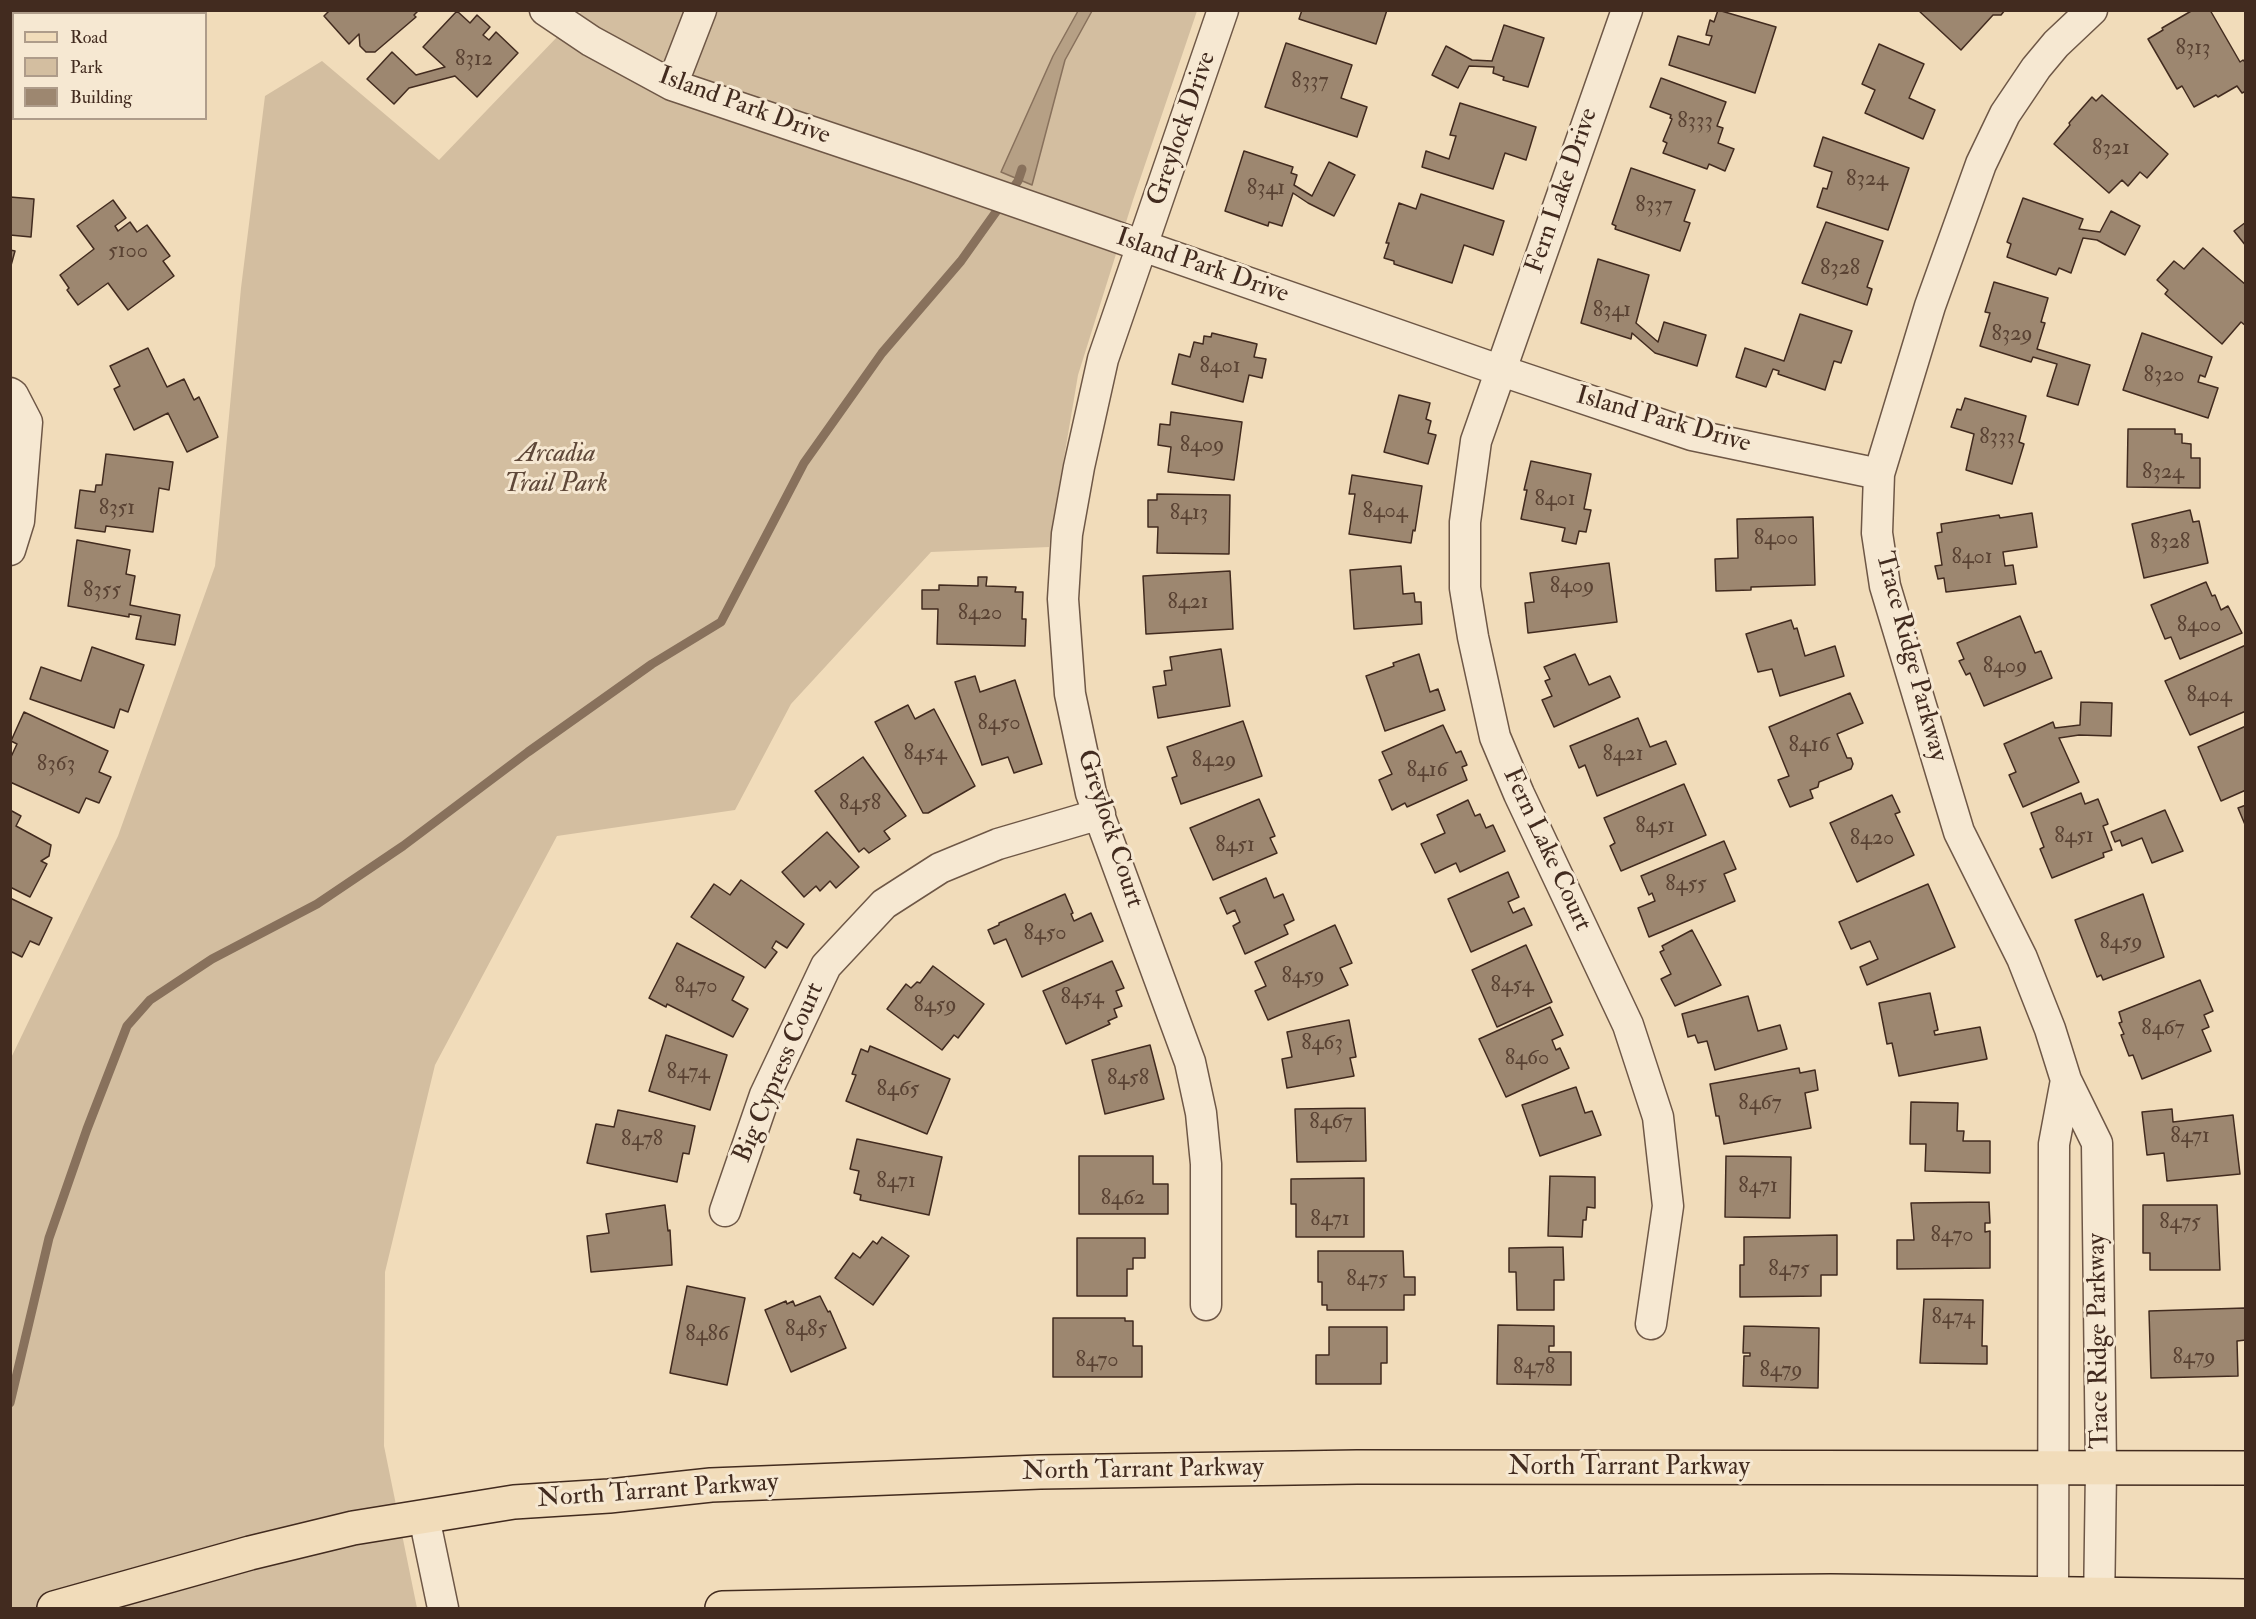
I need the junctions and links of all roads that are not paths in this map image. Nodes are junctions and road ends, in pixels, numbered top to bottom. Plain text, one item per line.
1 (545, 10) edge
2 (701, 10) edge
3 (1223, 10) edge
4 (1627, 10) edge
5 (2092, 10) edge
6 (672, 85) junction
7 (1143, 247) junction
8 (1499, 370) junction
9 (12, 394) edge
10 (1879, 474) junction
11 (10, 550) edge
12 (1100, 814) junction
13 (2066, 1080) junction
14 (725, 1211) dead end
15 (1206, 1305) dead end
16 (1651, 1324) dead end
17 (2246, 1467) edge
18 (2052, 1469) junction
19 (2101, 1469) junction
20 (424, 1516) junction
21 (2246, 1596) edge
22 (2053, 1601) edge
23 (2099, 1601) edge
24 (54, 1608) edge
25 (443, 1608) edge
26 (722, 1608) edge

1 - 6 street, Island Park Drive
2 - 6 street
3 - 7 street, Greylock Drive
4 - 8 street, Fern Lake Drive
5 - 10 street, Trace Ridge Parkway
6 - 7 street, Island Park Drive
7 - 8 street, Island Park Drive
7 - 12 street, Greylock Court
8 - 10 street, Island Park Drive
8 - 16 street, Fern Lake Court
9 - 11 street
10 - 13 street, Trace Ridge Parkway
12 - 14 street, Big Cypress Court
12 - 15 street, Greylock Court
13 - 18 street, Trace Ridge Parkway
13 - 19 street, Trace Ridge Parkway
17 - 19 main road, North Tarrant Parkway
18 - 19 main road, North Tarrant Parkway
18 - 20 main road, North Tarrant Parkway
18 - 22 street, Trace Ridge Parkway
19 - 23 street, Trace Ridge Parkway
20 - 24 main road, North Tarrant Parkway
20 - 25 street
21 - 23 main road
22 - 23 main road
22 - 26 main road

